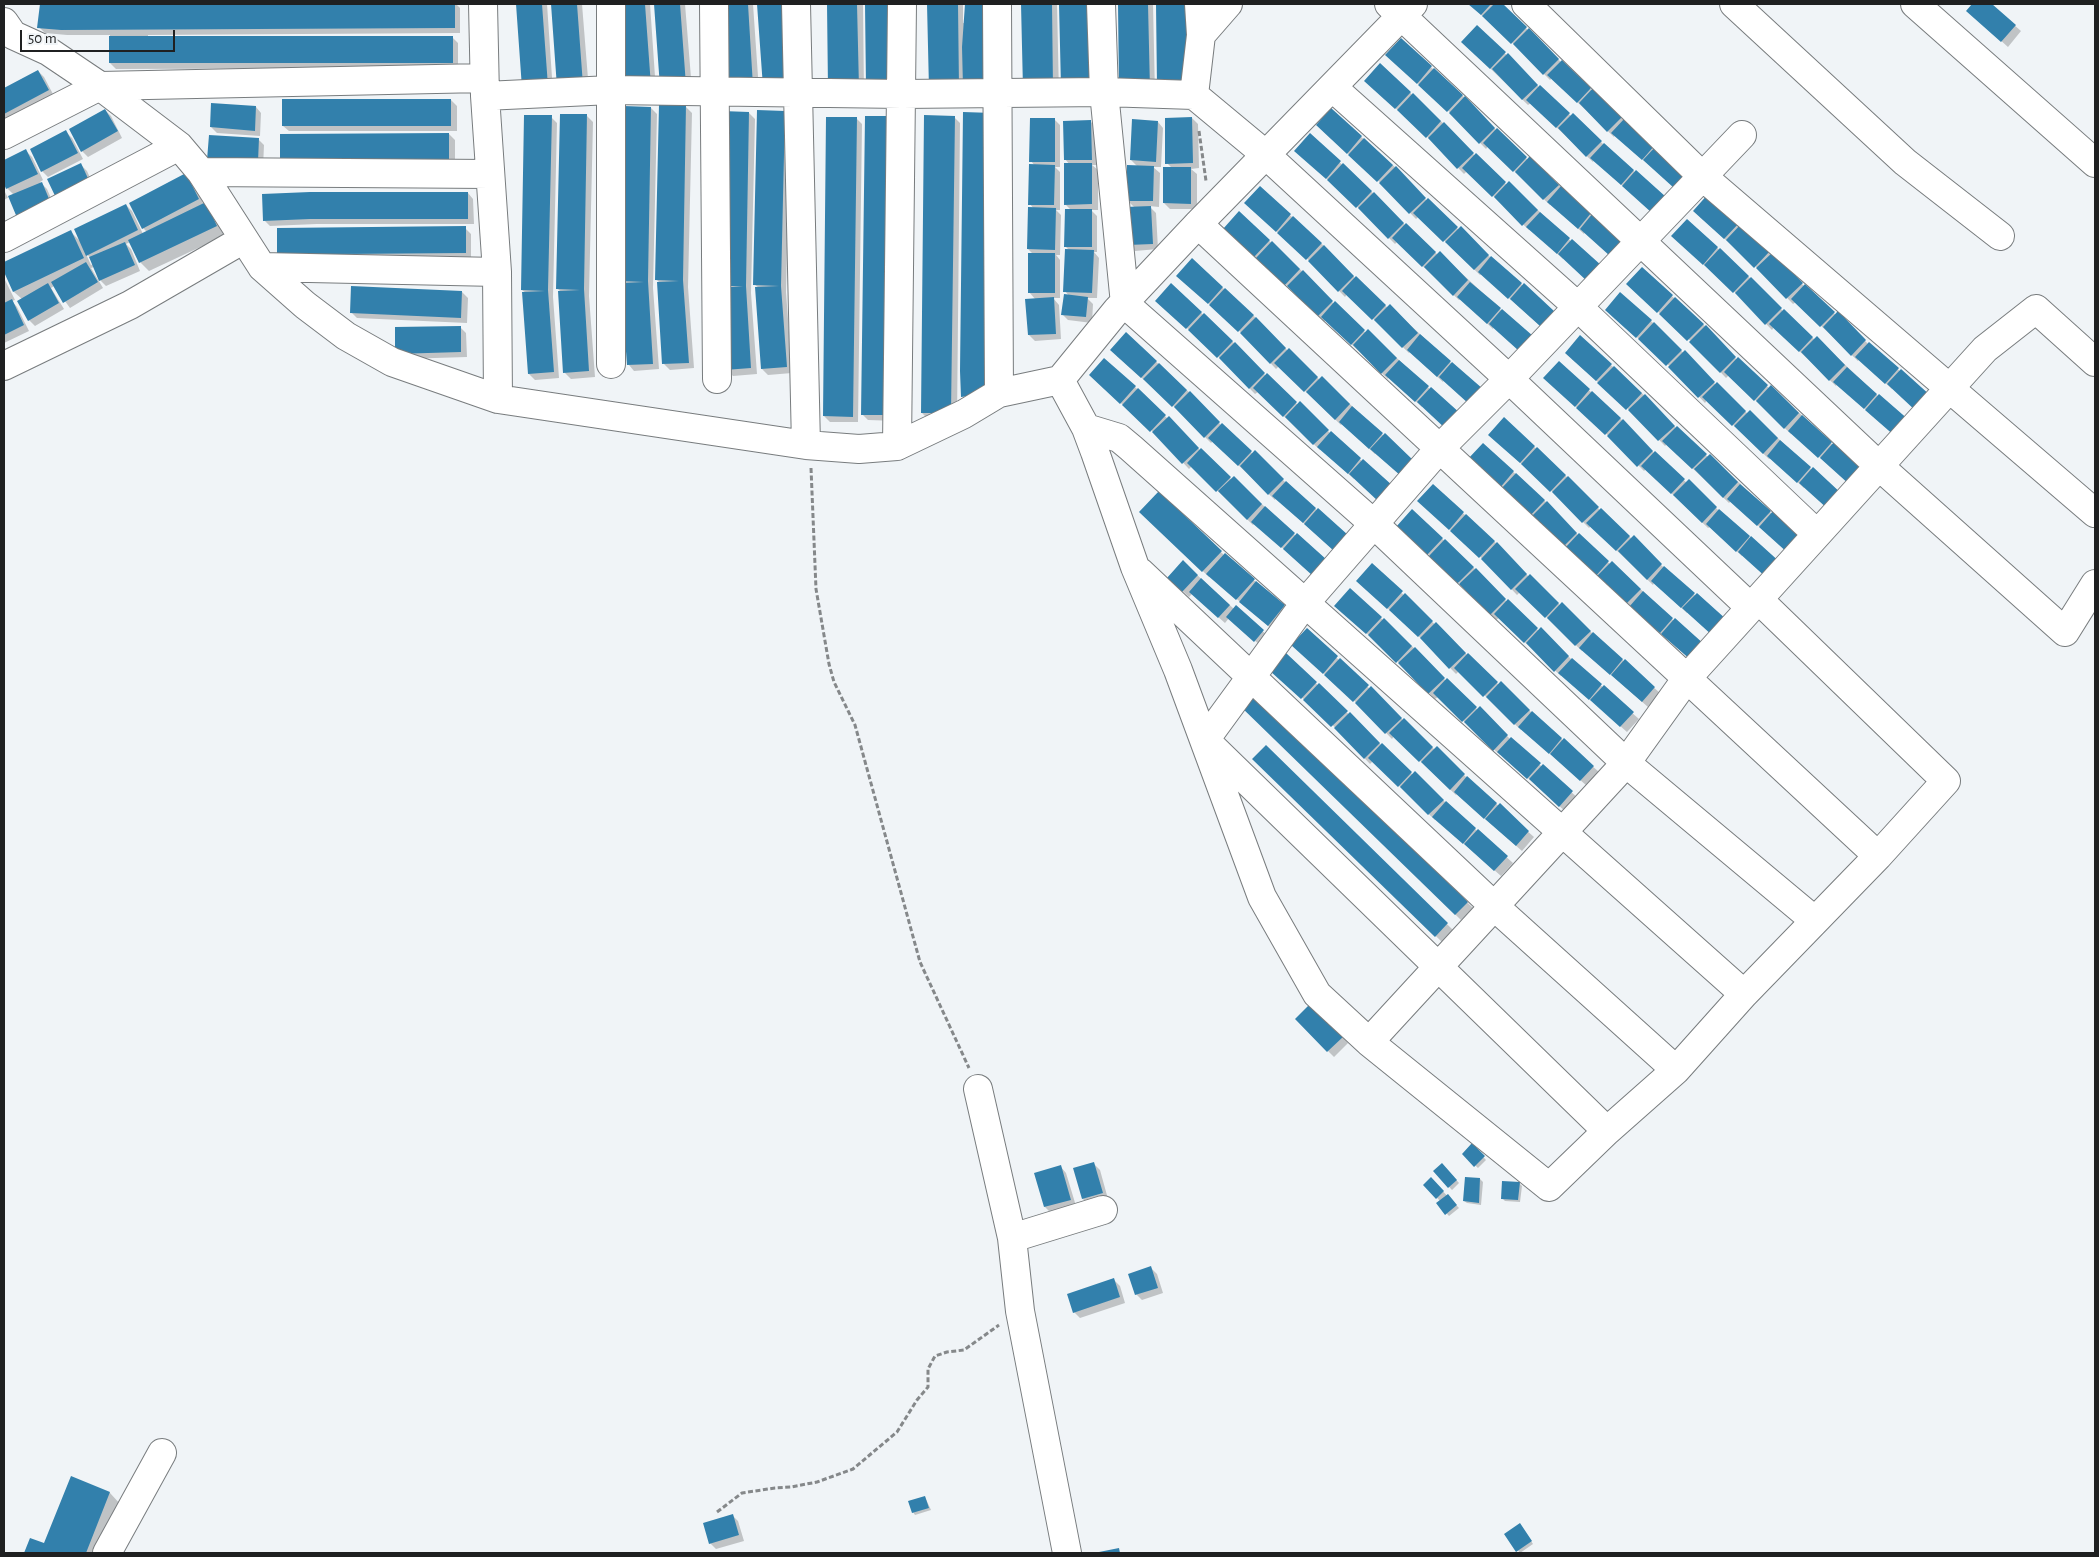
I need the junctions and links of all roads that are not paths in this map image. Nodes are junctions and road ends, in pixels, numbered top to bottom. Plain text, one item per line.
1 (483, 4) edge
2 (611, 4) edge
3 (714, 4) edge
4 (796, 4) edge
5 (902, 4) edge
6 (997, 4) edge
7 (1101, 4) edge
8 (1199, 4) edge
9 (1228, 4) edge
10 (1526, 4) edge
11 (1734, 4) edge
12 (1915, 4) edge
13 (1401, 8) edge
14 (7, 32) edge
15 (1201, 35) junction
16 (100, 86) junction
17 (484, 87) junction
18 (1332, 87) junction
19 (611, 90) junction
20 (715, 91) junction
21 (1104, 92) junction
22 (797, 93) junction
23 (996, 93) junction
24 (902, 94) junction
25 (1194, 95) junction
26 (4, 135) edge
27 (1742, 135) dead end
28 (179, 146) junction
29 (1265, 154) junction
30 (2095, 163) edge
31 (201, 172) junction
32 (490, 174) junction
33 (1702, 176) junction
34 (1204, 218) junction
35 (2000, 236) dead end
36 (4, 238) edge
37 (244, 239) junction
38 (1640, 240) junction
39 (262, 267) junction
40 (497, 272) junction
41 (1124, 304) junction
42 (1577, 306) junction
43 (2095, 362) edge
44 (611, 364) dead end
45 (4, 366) edge
46 (717, 379) dead end
47 (1509, 379) junction
48 (1060, 380) junction
49 (1949, 389) junction
50 (999, 393) junction
51 (498, 399) junction
52 (1086, 428) junction
53 (806, 445) junction
54 (897, 446) junction
55 (1440, 448) junction
56 (1879, 466) junction
57 (2095, 513) edge
58 (1374, 524) junction
59 (1817, 534) junction
60 (1135, 567) junction
61 (2095, 584) edge
62 (1754, 603) junction
63 (1305, 604) junction
64 (1251, 676) junction
65 (1687, 678) junction
66 (1204, 740) junction
67 (1626, 763) junction
68 (1562, 832) junction
69 (1878, 856) junction
70 (1494, 906) junction
71 (1814, 920) junction
72 (1437, 968) junction
73 (1744, 994) junction
74 (1369, 1042) junction
75 (1676, 1070) junction
76 (978, 1089) road end
77 (1606, 1131) junction
78 (1103, 1210) dead end
79 (1012, 1238) junction
80 (162, 1453) dead end
81 (107, 1553) edge
82 (1067, 1553) edge

1 - 17 street
2 - 19 street
3 - 20 street
4 - 22 street
5 - 24 street
6 - 23 street
7 - 21 street
8 - 15 street
9 - 15 street
10 - 33 street
11 - 35 street
12 - 30 street
13 - 18 street
13 - 38 street
14 - 16 street
15 - 25 street
16 - 17 street
16 - 26 street
16 - 28 street
17 - 19 street
17 - 32 street
18 - 29 street
18 - 42 street
19 - 20 street
19 - 44 street
20 - 22 street
20 - 46 street
21 - 23 street
21 - 25 street
21 - 41 street
22 - 24 street
22 - 53 street
23 - 24 street
23 - 50 street
24 - 54 street
25 - 29 street
27 - 33 street
28 - 31 street
28 - 36 street
29 - 34 street
29 - 47 street
31 - 32 street
31 - 37 street
32 - 40 street
33 - 38 street
33 - 49 street
34 - 41 street
34 - 55 street
37 - 39 street
37 - 45 street
38 - 42 street
38 - 56 street
39 - 40 street
39 - 51 street
40 - 51 street
41 - 48 street
41 - 58 street
42 - 47 street
42 - 59 street
43 - 49 street
47 - 55 street
47 - 62 street
48 - 50 street
48 - 52 street
49 - 56 street
49 - 57 street
50 - 54 street
51 - 53 street
52 - 60 street
52 - 63 street
53 - 54 street
55 - 58 street
55 - 65 street
56 - 59 street
56 - 61 street
58 - 63 street
58 - 67 street
59 - 62 street
60 - 64 street
60 - 66 street
62 - 65 street
62 - 69 street
63 - 64 street
63 - 68 street
64 - 66 street
64 - 70 street
65 - 67 street
65 - 69 street
66 - 72 street
66 - 74 street
67 - 68 street
67 - 71 street
68 - 70 street
68 - 73 street
69 - 71 street
70 - 72 street
70 - 75 street
71 - 73 street
72 - 74 street
72 - 77 street
73 - 75 street
74 - 77 street
75 - 77 street
76 - 79 street
78 - 79 street
79 - 82 street
80 - 81 street

